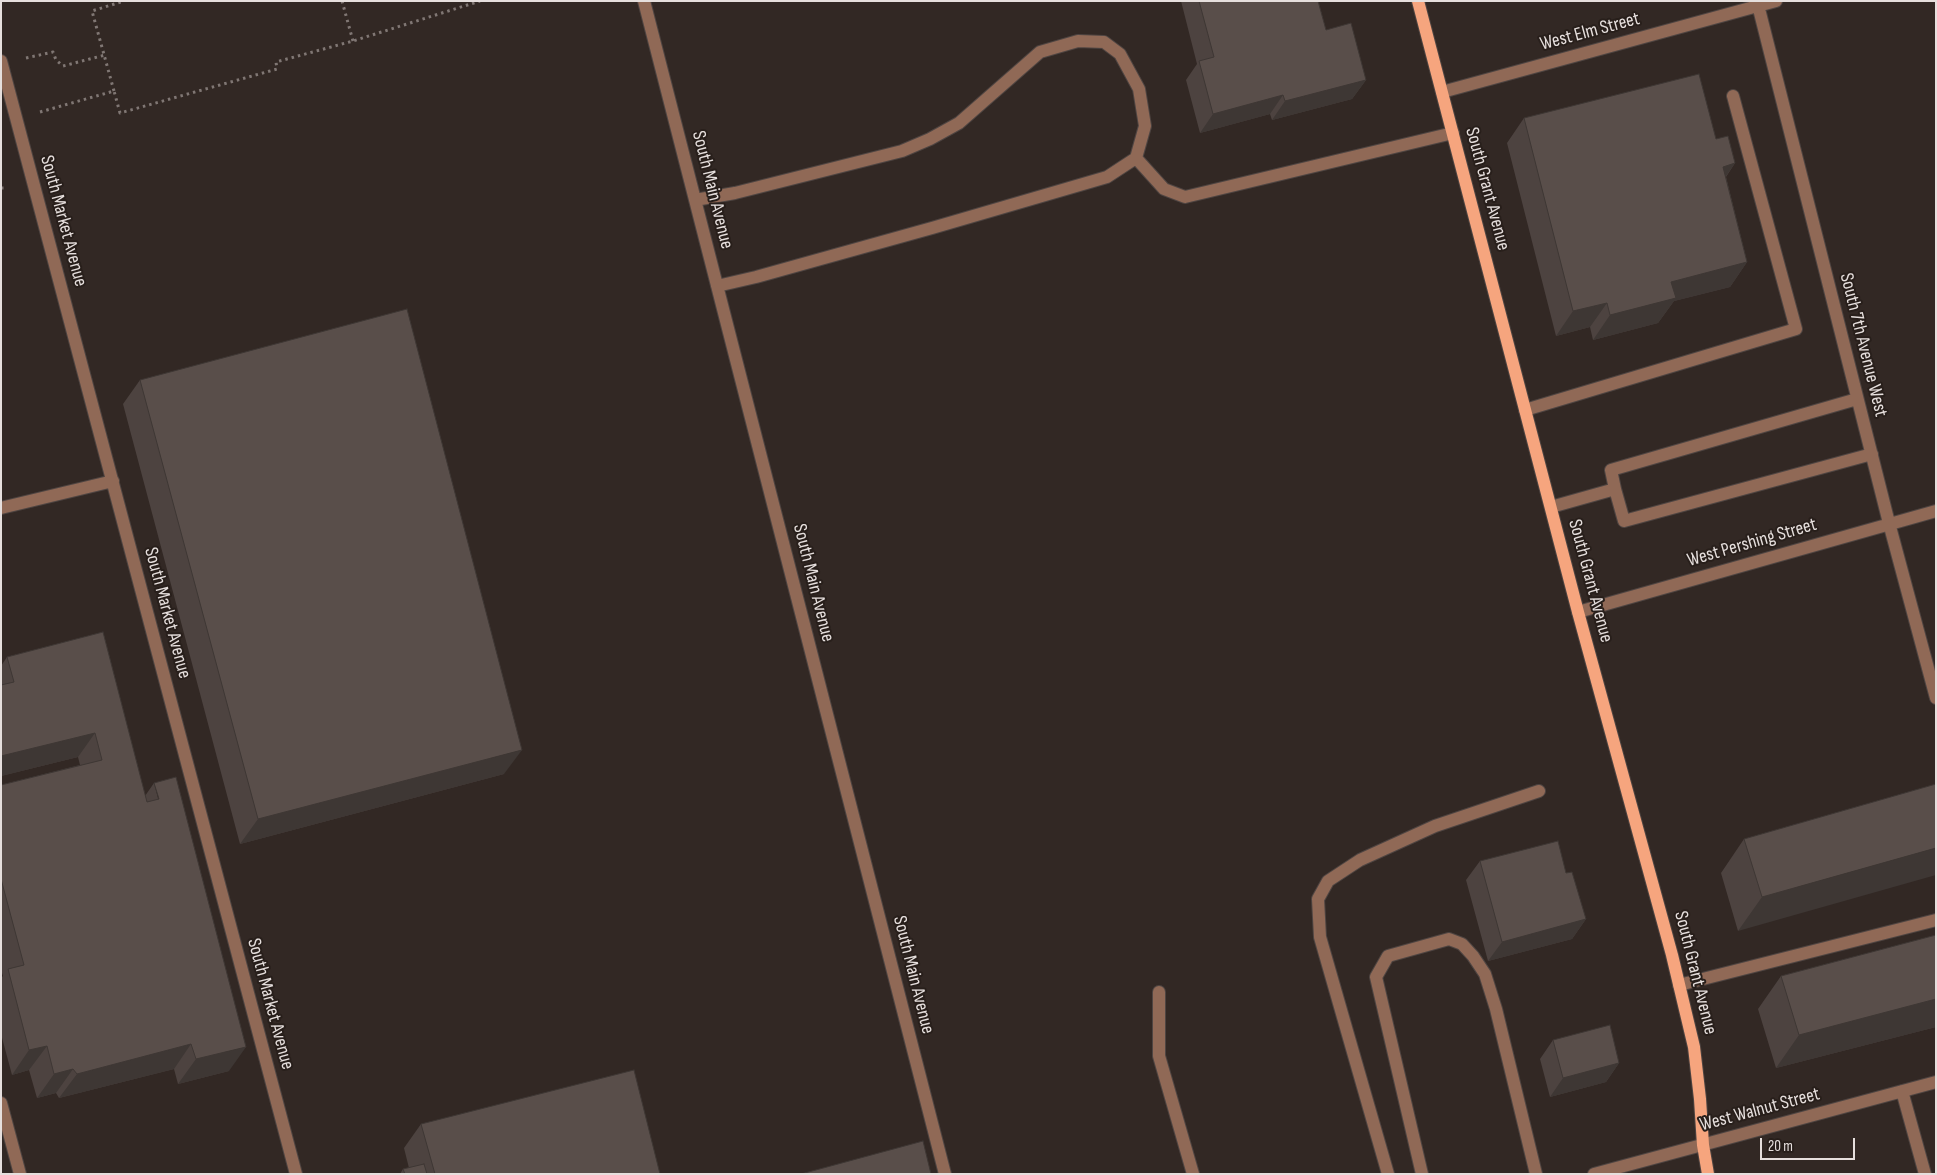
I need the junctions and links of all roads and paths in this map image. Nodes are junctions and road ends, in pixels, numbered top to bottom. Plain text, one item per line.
1 (124, 1) edge
2 (342, 1) edge
3 (480, 1) edge
4 (644, 1) edge
5 (1418, 1) edge
6 (1776, 1) edge
7 (1757, 4) edge
8 (353, 41) junction
9 (105, 55) junction
10 (26, 58) dead end
11 (1, 61) edge
12 (114, 90) junction
13 (1442, 92) junction
14 (1733, 96) dead end
15 (40, 112) dead end
16 (1453, 133) junction
17 (1136, 158) junction
18 (695, 200) junction
19 (717, 286) junction
20 (1857, 399) junction
21 (1525, 410) junction
22 (1872, 454) junction
23 (112, 481) junction
24 (1615, 489) junction
25 (1551, 507) junction
26 (1, 508) edge
27 (1936, 511) edge
28 (1889, 523) junction
29 (1578, 612) junction
30 (1936, 698) edge
31 (1539, 791) dead end
32 (1936, 920) edge
33 (1680, 985) junction
34 (1159, 992) dead end
35 (1936, 1082) edge
36 (1902, 1091) junction
37 (1, 1103) edge
38 (1703, 1145) junction
39 (20, 1174) edge
40 (296, 1174) edge
41 (945, 1174) edge
42 (1193, 1174) edge
43 (1388, 1174) edge
44 (1422, 1174) edge
45 (1536, 1174) edge
46 (1594, 1174) edge
47 (1708, 1174) edge
48 (1925, 1174) edge

1 - 9 path
2 - 8 path
3 - 8 path
4 - 18 street, South Main Avenue
5 - 13 main road, South Grant Avenue
6 - 7 street, West Elm Street
7 - 13 street, West Elm Street
7 - 20 street, South 7th Avenue West
8 - 12 path
9 - 10 path
9 - 12 path
11 - 23 street, South Market Avenue
12 - 15 path
13 - 16 main road, South Grant Avenue
14 - 21 street
16 - 17 street
16 - 21 main road, South Grant Avenue
17 - 18 street
17 - 19 street
18 - 19 street, South Main Avenue
19 - 41 street, South Main Avenue
20 - 22 street, South 7th Avenue West
20 - 24 street
21 - 25 main road, South Grant Avenue
22 - 24 street
22 - 28 street, South 7th Avenue West
23 - 26 street
23 - 40 street, South Market Avenue
24 - 25 street
25 - 29 main road, South Grant Avenue
27 - 28 street, West Pershing Street
28 - 29 street, West Pershing Street
28 - 30 street, South 7th Avenue West
29 - 33 main road, South Grant Avenue
31 - 43 street
32 - 33 street
33 - 38 main road, South Grant Avenue
34 - 42 street
35 - 36 street, West Walnut Street
36 - 38 street, West Walnut Street
36 - 48 street
37 - 39 street
38 - 46 street, West Walnut Street
38 - 47 main road, South Grant Avenue
44 - 45 street

